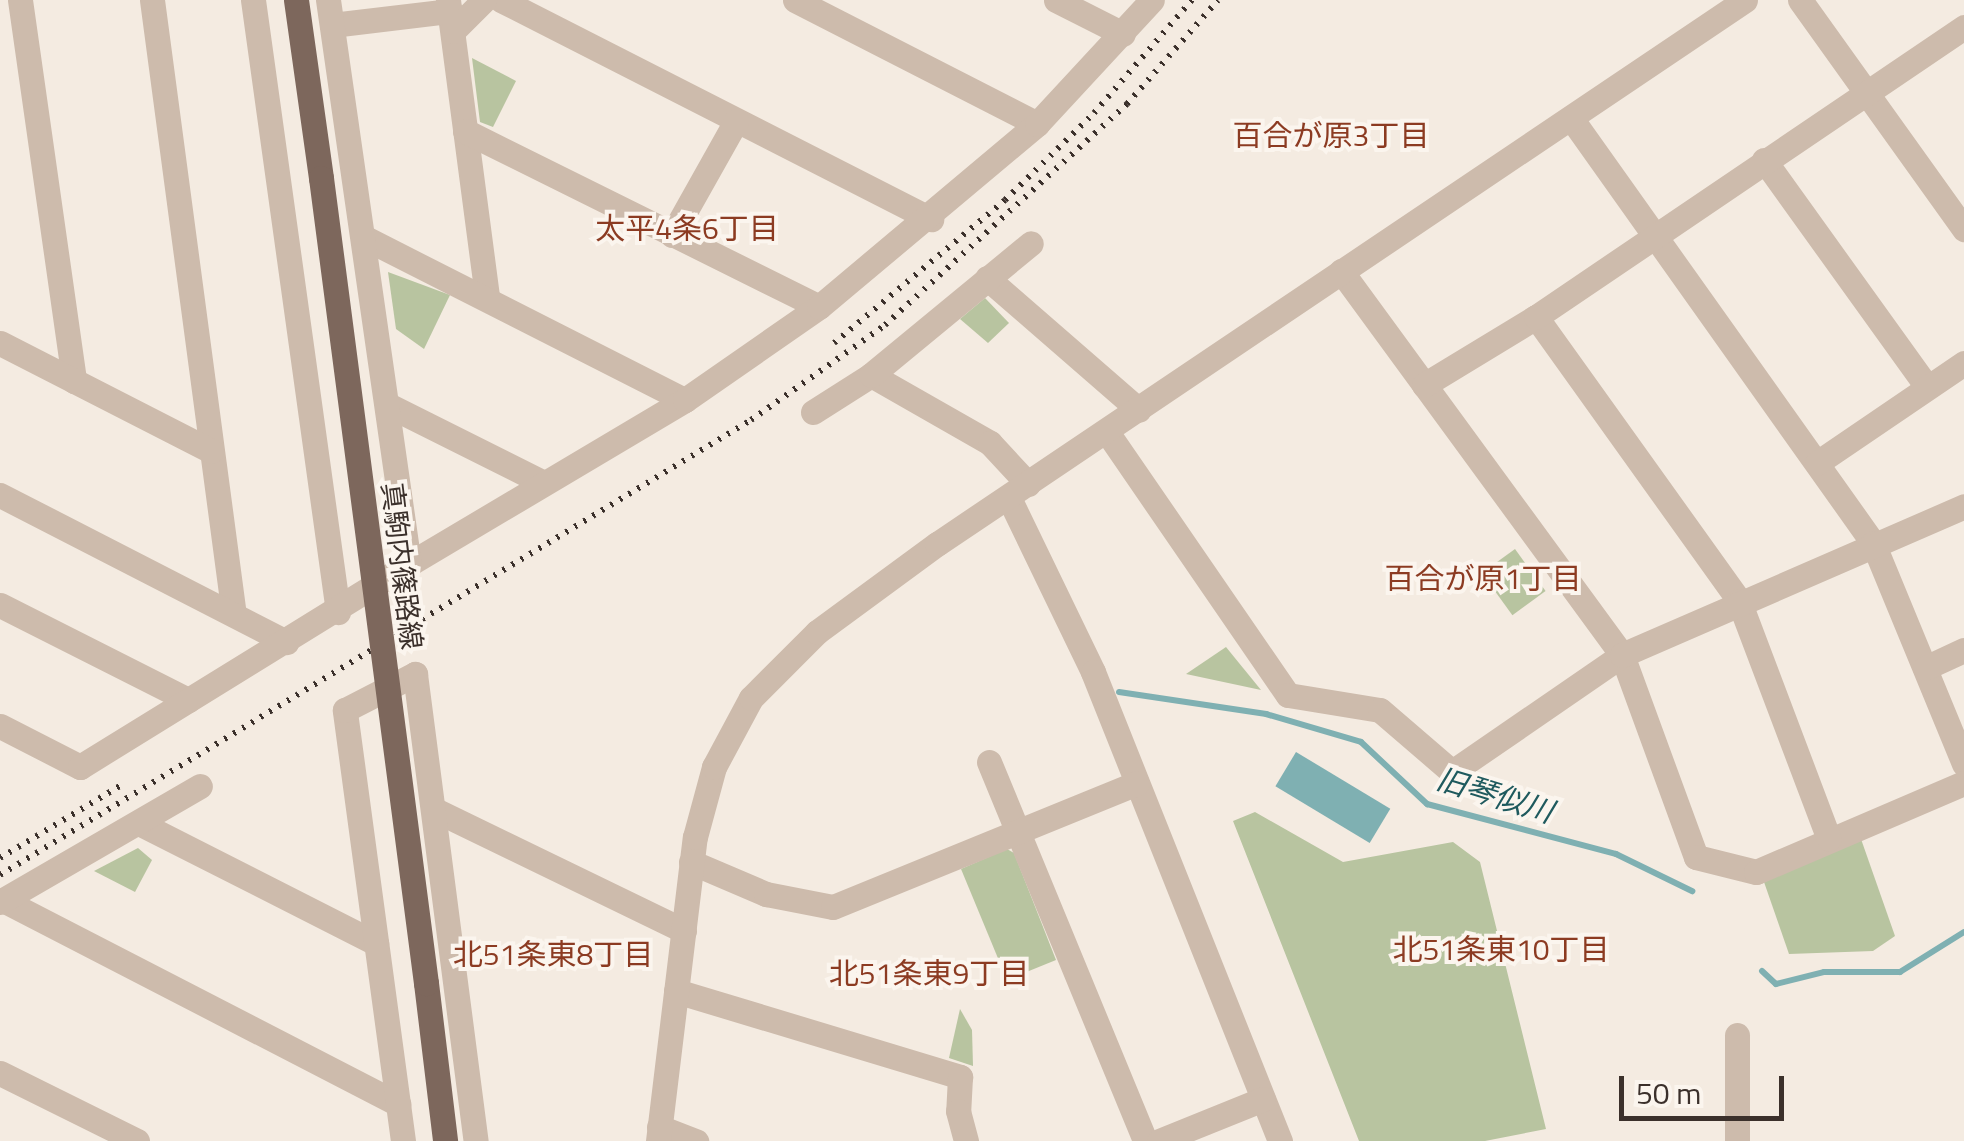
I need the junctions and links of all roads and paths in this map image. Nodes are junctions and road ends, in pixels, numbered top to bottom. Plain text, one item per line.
1 (20, 0) edge
2 (152, 0) edge
3 (253, 0) edge
4 (296, 0) edge
5 (484, 0) edge
6 (500, 0) edge
7 (795, 0) edge
8 (1056, 0) edge
9 (1152, 0) edge
10 (1746, 0) edge
11 (1800, 0) edge
12 (330, 13) edge
13 (450, 14) edge
14 (1964, 27) edge
15 (1123, 34) junction
16 (1866, 91) junction
17 (1571, 118) junction
18 (736, 121) junction
19 (1037, 124) junction
20 (465, 131) junction
21 (1764, 160) junction
22 (1956, 200) edge
23 (931, 219) junction
24 (1964, 228) edge
25 (1653, 234) junction
26 (672, 235) junction
27 (368, 239) junction
28 (1031, 243) dead end
29 (1341, 271) junction
30 (988, 278) junction
31 (487, 297) junction
32 (819, 308) junction
33 (1536, 317) junction
34 (0, 343) edge
35 (1964, 363) edge
36 (871, 375) junction
37 (74, 381) junction
38 (1424, 385) junction
39 (1927, 386) junction
40 (685, 400) junction
41 (388, 405) junction
42 (1140, 410) junction
43 (813, 412) dead end
44 (1107, 432) junction
45 (211, 451) junction
46 (1817, 463) junction
47 (542, 482) junction
48 (1018, 491) junction
49 (0, 496) edge
50 (1964, 506) edge
51 (1874, 546) junction
52 (409, 564) junction
53 (1740, 601) junction
54 (0, 605) edge
55 (338, 612) junction
56 (234, 615) junction
57 (286, 642) junction
58 (1964, 650) edge
59 (1622, 656) junction
60 (1924, 668) junction
61 (188, 700) junction
62 (0, 726) edge
63 (989, 762) dead end
64 (1964, 764) edge
65 (1964, 783) edge
66 (1137, 784) junction
67 (200, 786) dead end
68 (433, 809) junction
69 (139, 823) junction
70 (1018, 831) junction
71 (1830, 839) junction
72 (691, 862) junction
73 (2, 901) edge
74 (684, 931) junction
75 (376, 943) junction
76 (676, 991) junction
77 (1737, 1035) dead end
78 (0, 1074) edge
79 (1262, 1099) junction
80 (398, 1104) junction
81 (658, 1134) edge
82 (137, 1141) edge
83 (403, 1141) edge
84 (445, 1141) edge
85 (476, 1141) edge
86 (696, 1141) edge
87 (966, 1141) edge
88 (1145, 1141) edge
89 (1160, 1141) edge
90 (1280, 1141) edge
91 (1737, 1141) edge

1 - 37 street
2 - 45 street
3 - 55 street
4 - 84 main road, 真駒内篠路線, bridge
5 - 13 street
6 - 18 street
7 - 19 street
8 - 15 street
9 - 15 street
10 - 17 street
11 - 16 street
12 - 13 street
12 - 27 street
13 - 20 street
14 - 16 street
15 - 19 street
16 - 21 street
16 - 22 street
17 - 25 street
17 - 29 street
18 - 23 street
18 - 26 street
19 - 23 street
20 - 26 street
20 - 31 street
21 - 25 street
21 - 39 street
22 - 24 street
23 - 32 street
25 - 33 street
25 - 46 street
26 - 32 street
27 - 31 street
27 - 41 street
28 - 30 street
29 - 38 street
29 - 42 street
30 - 36 street
30 - 42 street
31 - 40 street
32 - 40 street
33 - 38 street
33 - 53 street
34 - 37 street
35 - 39 street
36 - 43 street
36 - 48 street
37 - 45 street
38 - 59 street
39 - 46 street
40 - 47 street
41 - 47 street
41 - 52 street
42 - 44 street
44 - 48 street
44 - 59 street
45 - 56 street
46 - 51 street
47 - 52 street
48 - 66 street
48 - 72 street
49 - 56 street
50 - 51 street
51 - 53 street
51 - 60 street
52 - 55 street
53 - 59 street
53 - 71 street
54 - 61 street
55 - 57 street
56 - 57 street
57 - 61 street
58 - 60 street
59 - 71 street
60 - 64 street
61 - 62 street
63 - 70 street
65 - 71 street
66 - 70 street
66 - 79 street
67 - 69 street
68 - 74 street
68 - 75 street
68 - 85 street
69 - 73 street
69 - 75 street
70 - 72 street
70 - 88 street
72 - 74 street
73 - 80 street
74 - 76 street
75 - 80 street
76 - 81 street
76 - 87 street
77 - 91 street
78 - 82 street
79 - 89 street
79 - 90 street
80 - 83 street
81 - 86 street

